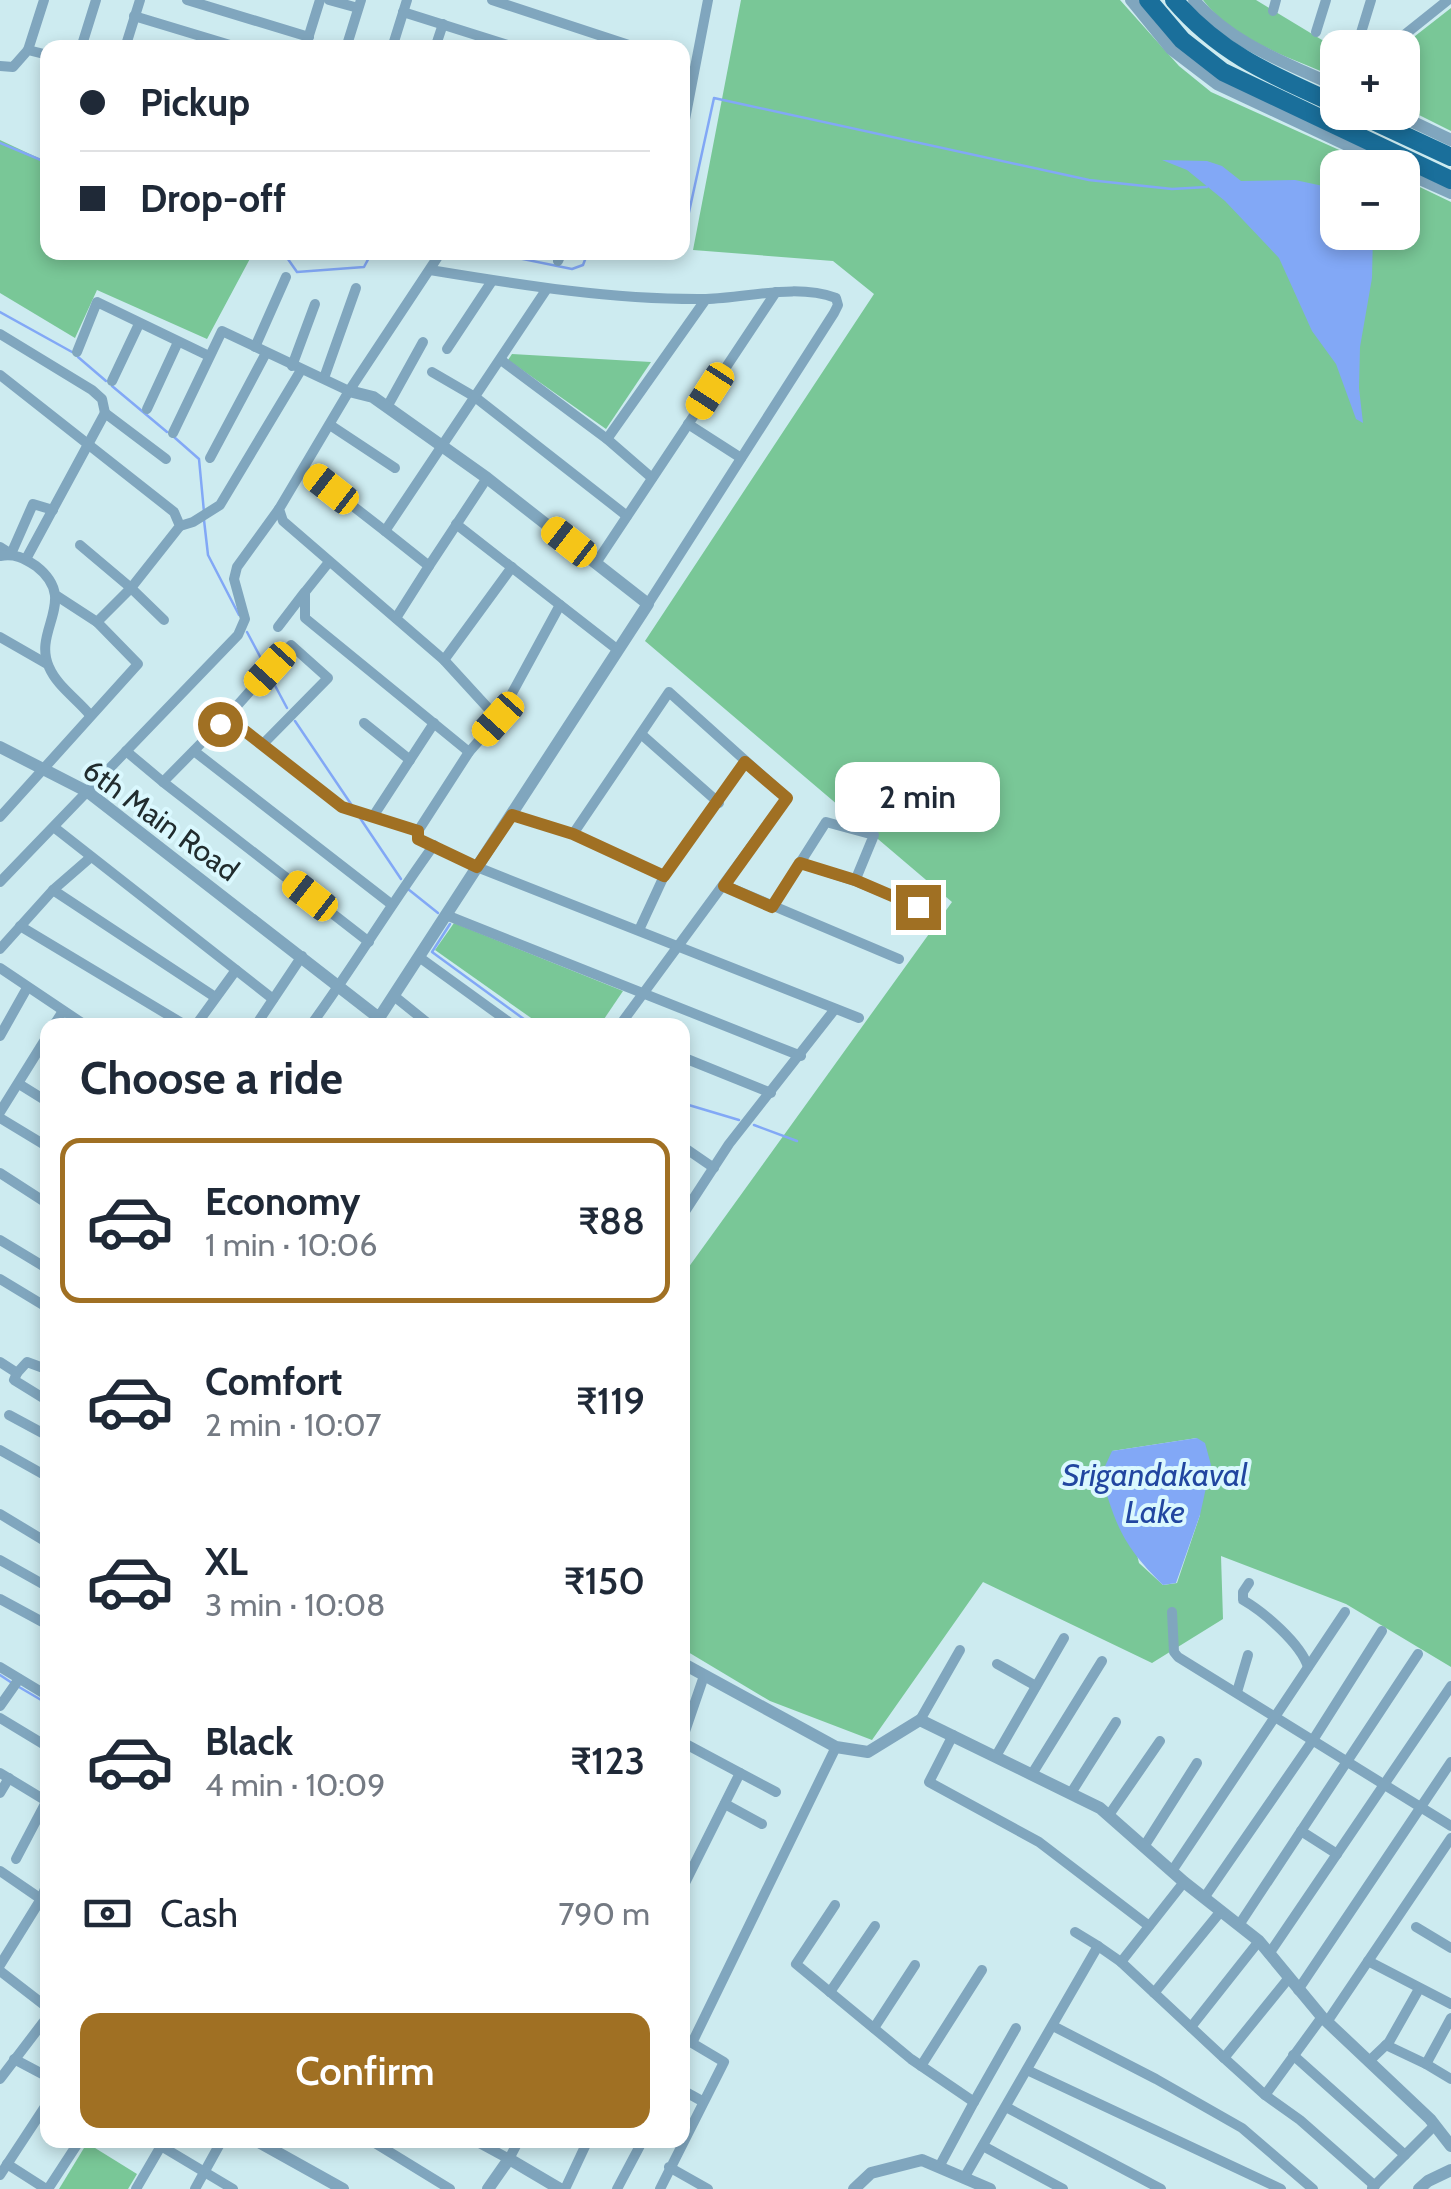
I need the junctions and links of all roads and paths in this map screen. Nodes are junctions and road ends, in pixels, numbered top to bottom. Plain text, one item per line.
1 (44, 0) edge
2 (96, 0) edge
3 (140, 0) edge
4 (188, 0) edge
5 (320, 0) edge
6 (330, 0) edge
7 (407, 0) edge
8 (492, 0) edge
9 (708, 0) edge
10 (1131, 0) edge
11 (1148, 0) edge
12 (1174, 0) edge
13 (1194, 0) edge
14 (1326, 0) edge
15 (1370, 0) edge
16 (1448, 0) edge
17 (359, 4) edge
18 (403, 12) junction
19 (134, 16) junction
20 (443, 24) junction
21 (1362, 30) edge
22 (1410, 30) edge
23 (1316, 32) dead end
24 (477, 35) junction
25 (84, 40) edge
26 (126, 40) edge
27 (214, 40) edge
28 (301, 40) edge
29 (308, 40) edge
30 (348, 40) edge
31 (394, 40) edge
32 (438, 40) edge
33 (475, 40) edge
34 (492, 40) edge
35 (614, 40) edge
36 (28, 50) junction
37 (40, 53) edge
38 (690, 64) edge
39 (0, 66) edge
40 (695, 66) junction
41 (1320, 78) edge
42 (690, 85) edge
43 (1320, 96) edge
44 (1420, 125) edge
45 (1393, 130) edge
46 (1451, 140) edge
47 (1358, 150) edge
48 (1451, 157) edge
49 (1420, 179) edge
50 (1451, 180) edge
51 (1451, 194) edge
52 (436, 260) edge
53 (431, 268) junction
54 (286, 277) dead end
55 (492, 281) junction
56 (356, 288) dead end
57 (546, 290) junction
58 (776, 292) junction
59 (706, 299) junction
60 (315, 304) dead end
61 (139, 324) junction
62 (0, 334) edge
63 (178, 342) junction
64 (424, 342) dead end
65 (255, 347) junction
66 (447, 349) dead end
67 (77, 352) dead end
68 (266, 353) junction
69 (209, 356) junction
70 (501, 360) junction
71 (296, 368) junction
72 (432, 372) dead end
73 (0, 375) edge
74 (324, 378) junction
75 (112, 381) dead end
76 (350, 391) junction
77 (475, 397) junction
78 (147, 408) dead end
79 (387, 408) junction
80 (105, 413) junction
81 (688, 424) junction
82 (330, 425) junction
83 (173, 433) dead end
84 (607, 439) junction
85 (90, 444) junction
86 (440, 446) junction
87 (210, 458) dead end
88 (741, 458) junction
89 (166, 460) dead end
90 (304, 468) junction
91 (394, 468) dead end
92 (486, 478) junction
93 (652, 478) junction
94 (279, 509) junction
95 (53, 510) junction
96 (627, 516) junction
97 (456, 524) junction
98 (180, 526) junction
99 (385, 532) junction
100 (80, 546) dead end
101 (4, 552) edge
102 (26, 559) junction
103 (329, 562) junction
104 (596, 562) junction
105 (428, 566) junction
106 (512, 568) junction
107 (132, 588) junction
108 (305, 592) junction
109 (57, 596) junction
110 (648, 604) junction
111 (560, 605) junction
112 (396, 618) junction
113 (164, 620) dead end
114 (97, 622) junction
115 (278, 627) dead end
116 (0, 637) edge
117 (618, 650) junction
118 (444, 660) junction
119 (47, 664) junction
120 (90, 714) junction
121 (227, 717) junction
122 (498, 719) junction
123 (364, 722) dead end
124 (434, 723) junction
125 (641, 734) junction
126 (262, 744) junction
127 (0, 747) edge
128 (126, 751) junction
129 (194, 751) junction
130 (470, 752) junction
131 (410, 760) junction
132 (745, 762) junction
133 (46, 770) junction
134 (163, 782) junction
135 (88, 792) junction
136 (719, 803) junction
137 (2, 813) edge
138 (374, 815) junction
139 (512, 815) junction
140 (55, 828) junction
141 (418, 831) junction
142 (573, 834) junction
143 (434, 846) junction
144 (90, 857) junction
145 (800, 863) junction
146 (477, 867) junction
147 (664, 876) junction
148 (855, 880) junction
149 (0, 882) edge
150 (724, 886) junction
151 (53, 890) junction
152 (390, 904) junction
153 (772, 907) junction
154 (918, 907) dead end
155 (446, 915) junction
156 (20, 926) junction
157 (639, 930) junction
158 (369, 942) junction
159 (676, 947) junction
160 (0, 949) edge
161 (302, 956) junction
162 (419, 957) junction
163 (900, 960) dead end
164 (0, 968) edge
165 (236, 970) junction
166 (340, 986) junction
167 (27, 988) junction
168 (641, 994) junction
169 (394, 996) junction
170 (215, 997) junction
171 (273, 999) junction
172 (835, 1009) junction
173 (63, 1011) junction
174 (58, 1018) edge
175 (74, 1018) edge
176 (173, 1018) edge
177 (201, 1018) edge
178 (261, 1018) edge
179 (316, 1018) edge
180 (373, 1018) edge
181 (380, 1018) edge
182 (421, 1018) edge
183 (503, 1018) edge
184 (625, 1018) edge
185 (859, 1018) dead end
186 (4, 1019) edge
187 (0, 1036) edge
188 (40, 1055) edge
189 (801, 1056) junction
190 (690, 1061) edge
191 (19, 1084) junction
192 (770, 1093) junction
193 (40, 1097) edge
194 (0, 1115) edge
195 (40, 1142) edge
196 (690, 1152) edge
197 (714, 1168) junction
198 (0, 1173) edge
199 (690, 1198) edge
200 (40, 1199) edge
201 (0, 1240) edge
202 (40, 1263) edge
203 (0, 1279) edge
204 (40, 1303) edge
205 (0, 1362) edge
206 (40, 1367) edge
207 (17, 1372) junction
208 (40, 1395) edge
209 (9, 1415) dead end
210 (40, 1432) edge
211 (0, 1450) edge
212 (40, 1472) edge
213 (0, 1514) edge
214 (40, 1538) edge
215 (0, 1560) edge
216 (40, 1582) edge
217 (1250, 1583) dead end
218 (0, 1600) edge
219 (1172, 1612) dead end
220 (1345, 1612) dead end
221 (40, 1621) edge
222 (1382, 1631) dead end
223 (1064, 1638) dead end
224 (960, 1650) dead end
225 (1418, 1654) dead end
226 (1248, 1655) dead end
227 (1102, 1662) dead end
228 (997, 1664) dead end
229 (0, 1667) edge
230 (1308, 1667) junction
231 (690, 1668) edge
232 (704, 1676) junction
233 (17, 1683) junction
234 (1036, 1686) junction
235 (1451, 1686) edge
236 (1237, 1692) junction
237 (40, 1693) edge
238 (0, 1706) edge
239 (1276, 1716) junction
240 (0, 1718) edge
241 (690, 1719) edge
242 (920, 1720) junction
243 (1116, 1722) dead end
244 (953, 1734) junction
245 (1313, 1740) junction
246 (1160, 1741) dead end
247 (40, 1742) edge
248 (690, 1744) edge
249 (836, 1747) junction
250 (996, 1756) junction
251 (1347, 1762) junction
252 (1451, 1762) edge
253 (1197, 1763) dead end
254 (740, 1773) junction
255 (1032, 1774) junction
256 (4, 1775) edge
257 (1385, 1785) junction
258 (776, 1792) dead end
259 (0, 1793) edge
260 (1071, 1793) junction
261 (40, 1798) edge
262 (724, 1804) junction
263 (1422, 1808) junction
264 (40, 1815) edge
265 (1109, 1815) junction
266 (762, 1824) dead end
267 (1451, 1826) edge
268 (1301, 1831) junction
269 (1451, 1838) edge
270 (1145, 1846) junction
271 (1337, 1854) junction
272 (16, 1860) dead end
273 (0, 1871) edge
274 (1172, 1871) junction
275 (690, 1873) edge
276 (1184, 1882) junction
277 (40, 1898) edge
278 (1204, 1898) junction
279 (40, 1901) edge
280 (835, 1906) dead end
281 (1221, 1912) junction
282 (1238, 1925) junction
283 (875, 1926) dead end
284 (1149, 1926) junction
285 (1416, 1927) dead end
286 (1075, 1932) dead end
287 (1259, 1941) junction
288 (1098, 1946) junction
289 (1451, 1948) edge
290 (1269, 1954) junction
291 (1368, 1961) junction
292 (1121, 1962) junction
293 (915, 1964) dead end
294 (0, 1968) edge
295 (982, 1970) dead end
296 (1288, 1978) junction
297 (1419, 1989) junction
298 (1298, 1990) junction
299 (830, 1992) junction
300 (1154, 1993) junction
301 (40, 2001) edge
302 (1451, 2004) edge
303 (1451, 2018) edge
304 (1324, 2019) junction
305 (40, 2026) edge
306 (1052, 2026) junction
307 (1191, 2027) junction
308 (874, 2028) junction
309 (1016, 2028) dead end
310 (690, 2035) edge
311 (690, 2043) edge
312 (1386, 2046) junction
313 (1293, 2055) junction
314 (1224, 2058) junction
315 (14, 2059) junction
316 (1370, 2061) junction
317 (1426, 2064) junction
318 (922, 2066) junction
319 (1027, 2070) junction
320 (40, 2073) edge
321 (1451, 2078) edge
322 (0, 2079) edge
323 (690, 2094) edge
324 (1265, 2095) junction
325 (702, 2101) junction
326 (974, 2102) junction
327 (1006, 2107) junction
328 (40, 2114) edge
329 (1435, 2125) junction
330 (690, 2126) edge
331 (982, 2146) junction
332 (1451, 2146) edge
333 (75, 2148) edge
334 (154, 2148) edge
335 (164, 2148) edge
336 (218, 2148) edge
337 (269, 2148) edge
338 (383, 2148) edge
339 (393, 2148) edge
340 (489, 2148) edge
341 (515, 2148) edge
342 (584, 2148) edge
343 (639, 2148) edge
344 (679, 2148) edge
345 (390, 2152) junction
346 (1404, 2156) junction
347 (509, 2159) junction
348 (435, 2160) dead end
349 (7, 2164) junction
350 (670, 2167) junction
351 (939, 2167) junction
352 (1451, 2170) edge
353 (204, 2174) junction
354 (427, 2174) junction
355 (0, 2175) edge
356 (964, 2178) junction
357 (1373, 2187) edge
358 (859, 2188) edge
359 (47, 2189) edge
360 (136, 2189) edge
361 (195, 2189) edge
362 (233, 2189) edge
363 (343, 2189) edge
364 (450, 2189) edge
365 (488, 2189) edge
366 (563, 2189) edge
367 (617, 2189) edge
368 (660, 2189) edge
369 (708, 2189) edge
370 (990, 2189) edge
371 (1063, 2189) edge
372 (1161, 2189) edge
373 (1281, 2189) edge
374 (1313, 2189) edge
375 (1420, 2189) edge

1 - 36 street
2 - 25 street
3 - 19 street
4 - 28 street
5 - 29 street
6 - 17 street
7 - 18 street
8 - 35 street
9 - 40 street
10 - 47 street
11 - 50 main road
12 - 43 main road
13 - 41 street
14 - 23 street
15 - 21 street
16 - 22 street
17 - 30 street
18 - 20 street
18 - 31 street
19 - 26 street
19 - 27 street
20 - 24 street
20 - 32 street
24 - 33 street
24 - 34 street
36 - 37 street
36 - 39 street
38 - 40 street
40 - 42 street
44 - 46 street
45 - 48 main road
49 - 51 street
52 - 53 street
53 - 55 street
53 - 76 street
54 - 65 street
55 - 57 street
55 - 66 street
56 - 74 street
57 - 59 street
57 - 70 street
58 - 59 street
58 - 81 street
58 - 88 street
59 - 84 street
60 - 71 street
61 - 63 street
61 - 67 street
61 - 75 street
62 - 80 street
63 - 69 street
63 - 78 street
64 - 79 street
65 - 68 street
65 - 69 street
68 - 71 street
68 - 87 street
69 - 83 street
70 - 77 street
70 - 84 street
71 - 74 street
71 - 98 street
72 - 77 street
73 - 85 street
74 - 76 street
76 - 79 street
76 - 82 street
77 - 86 street
77 - 96 street
79 - 86 street
80 - 85 street
80 - 89 street
81 - 88 street
81 - 93 street
82 - 90 street
82 - 91 street
84 - 93 street
85 - 95 street
85 - 98 street
86 - 92 street
86 - 99 street
88 - 110 street
90 - 94 street
90 - 99 street
92 - 97 street
92 - 104 street
93 - 96 street
94 - 103 street
94 - 128 street
95 - 101 street
95 - 102 street
96 - 104 street
97 - 105 street
97 - 106 street
98 - 107 street
99 - 105 street
100 - 107 street
101 - 102 street
102 - 109 street
103 - 108 street
103 - 112 street
104 - 110 street
105 - 112 street
106 - 111 street
106 - 118 street
107 - 113 street
107 - 114 street
108 - 115 street
108 - 124 street
109 - 114 street
109 - 119 street
110 - 117 street
111 - 117 street
111 - 122 street
112 - 118 street
114 - 120 street
116 - 119 street
117 - 139 street
118 - 122 street
119 - 120 street
120 - 133 street
121 - 126 street
121 - 126 street
121 - 129 street
122 - 130 street
123 - 131 street
124 - 130 street
124 - 131 street
125 - 132 street
125 - 136 street
125 - 142 street
126 - 138 street
127 - 133 street, 6th Main Road
128 - 134 street
128 - 135 street
129 - 134 street
129 - 152 street
130 - 141 street
131 - 138 street
132 - 136 street
132 - 150 street
133 - 135 street, 6th Main Road
133 - 137 street
134 - 158 street
135 - 140 street
135 - 161 street, 6th Main Road
136 - 147 street
138 - 141 street
139 - 142 street
139 - 146 street
140 - 144 street
140 - 149 street
141 - 143 street
142 - 147 street
143 - 146 street
143 - 152 street
144 - 151 street
144 - 165 street
145 - 148 street
145 - 148 street
145 - 153 street
146 - 155 street
146 - 157 street
147 - 157 street
148 - 154 street
150 - 153 street
150 - 159 street
151 - 156 street
151 - 170 street
152 - 158 street
153 - 163 street
155 - 162 street
155 - 168 street
156 - 160 street
156 - 176 street
157 - 159 street
158 - 166 street
159 - 168 street
159 - 172 street
161 - 166 street, 6th Main Road
161 - 171 street
162 - 169 street
162 - 183 street
164 - 167 street
165 - 170 street
165 - 171 street
166 - 179 street
166 - 180 street, 6th Main Road
167 - 173 street
167 - 186 street
168 - 184 street
168 - 189 street
169 - 181 street
169 - 182 street
170 - 177 street
171 - 178 street
172 - 185 street
172 - 189 street
173 - 174 street
173 - 175 street
186 - 187 street
188 - 191 street
189 - 192 street
190 - 192 street
191 - 193 street
191 - 194 street
192 - 197 street
194 - 195 street
196 - 197 street
197 - 199 street
198 - 200 street
201 - 202 street
203 - 204 street
205 - 207 street
206 - 207 street
207 - 208 street
209 - 210 street
211 - 212 street
213 - 214 street
215 - 216 street
217 - 230 street
218 - 221 street
219 - 236 street
220 - 230 street
222 - 245 street
223 - 234 street
224 - 242 street
225 - 251 street
226 - 236 street
227 - 255 street
228 - 234 street
229 - 233 street
230 - 239 street
231 - 232 street
232 - 241 street
232 - 249 street
233 - 237 street
233 - 238 street
234 - 250 street
235 - 257 street
236 - 239 street
239 - 245 street
239 - 274 street
240 - 247 street
242 - 244 street
242 - 249 street
243 - 260 street
244 - 250 street
244 - 284 street
245 - 251 street
245 - 278 street
246 - 265 street
248 - 254 street
249 - 310 street
250 - 255 street
251 - 257 street
251 - 268 street
252 - 263 street
253 - 270 street
254 - 258 street
254 - 262 street
255 - 260 street
256 - 259 street
256 - 261 street
257 - 263 street
257 - 271 street
260 - 265 street
262 - 266 street
262 - 275 street
263 - 267 street
263 - 298 street
264 - 272 street
265 - 270 street
268 - 271 street
268 - 282 street
269 - 291 street
270 - 274 street
271 - 290 street
273 - 277 street
274 - 276 street
276 - 278 street
276 - 284 street
278 - 281 street
279 - 294 street
280 - 299 street
281 - 282 street
281 - 300 street
282 - 287 street
283 - 299 street
284 - 292 street
285 - 289 street
286 - 288 street
287 - 290 street
287 - 307 street
288 - 292 street
288 - 306 street
290 - 296 street
291 - 297 street
291 - 304 street
292 - 300 street
293 - 308 street
294 - 301 street
295 - 318 street
296 - 298 street
296 - 314 street
297 - 302 street
297 - 312 street
298 - 304 street
299 - 308 street
300 - 307 street
303 - 317 street
304 - 313 street
304 - 316 street
305 - 315 street
306 - 319 street
306 - 374 street
307 - 314 street
308 - 318 street
309 - 326 street
311 - 325 street
312 - 316 street
312 - 317 street
313 - 324 street
313 - 346 street
314 - 324 street
315 - 320 street
315 - 322 street
316 - 329 street
317 - 321 street
318 - 326 street
319 - 327 street
319 - 373 street
323 - 325 street
324 - 357 street
325 - 330 street
326 - 351 street
327 - 331 street
327 - 372 street
328 - 349 street
329 - 332 street
329 - 346 street
331 - 356 street
331 - 371 street
333 - 359 street
334 - 360 street
335 - 353 street
336 - 353 street
337 - 363 street
338 - 345 street
339 - 345 street
340 - 347 street
341 - 347 street
342 - 366 street
343 - 367 street
344 - 350 street
345 - 354 street
346 - 357 street
347 - 365 street
347 - 366 street
348 - 354 street
349 - 355 street
349 - 359 street
350 - 368 street
350 - 369 street
351 - 356 street
351 - 358 street
352 - 375 street
353 - 361 street
353 - 362 street
354 - 364 street
356 - 370 street

